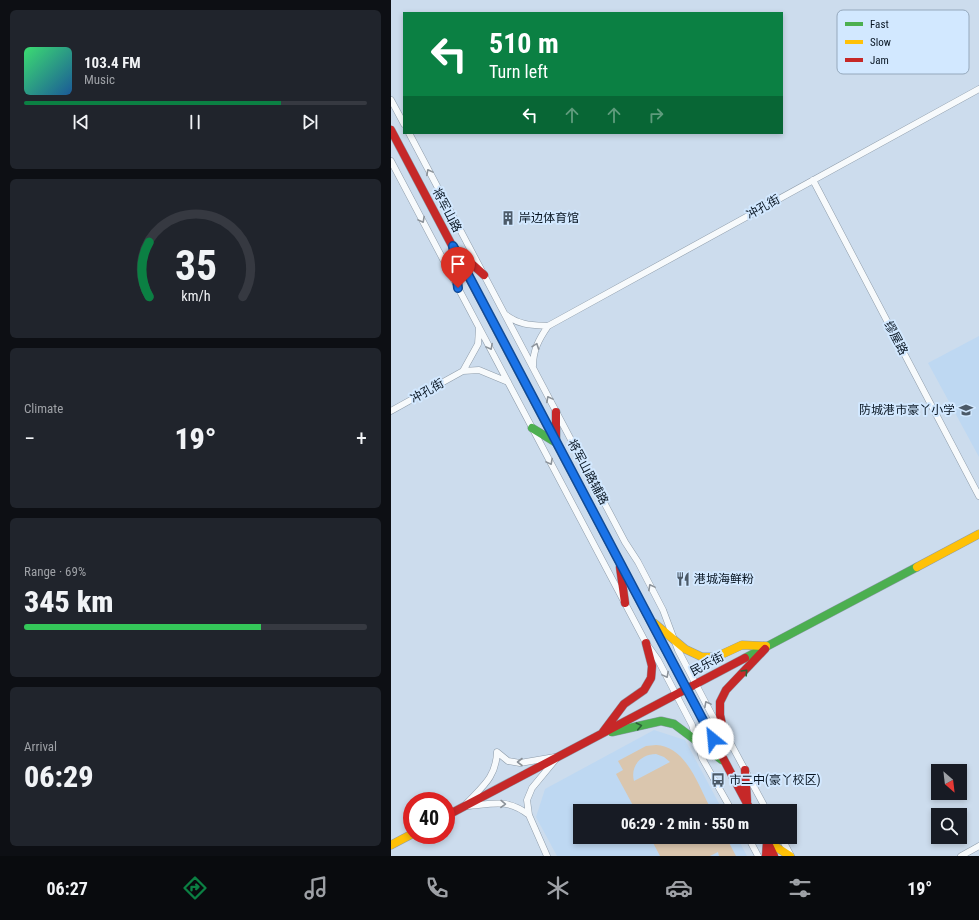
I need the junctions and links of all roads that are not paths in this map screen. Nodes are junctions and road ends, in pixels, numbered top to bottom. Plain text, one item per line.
1 (979, 89) edge
2 (391, 100) edge
3 (403, 122) edge
4 (391, 130) edge
5 (410, 134) edge
6 (391, 161) edge
7 (813, 180) junction
8 (453, 246) junction
9 (483, 275) junction
10 (458, 288) junction
11 (505, 314) junction
12 (548, 326) junction
13 (479, 327) junction
14 (533, 368) junction
15 (463, 371) junction
16 (508, 382) junction
17 (391, 411) edge
18 (556, 412) junction
19 (532, 428) junction
20 (556, 443) junction
21 (979, 496) edge
22 (979, 534) edge
23 (619, 561) junction
24 (625, 603) junction
25 (650, 620) junction
26 (674, 640) junction
27 (646, 643) junction
28 (767, 646) junction
29 (696, 684) junction
30 (686, 689) junction
31 (676, 694) junction
32 (723, 729) junction
33 (601, 734) junction
34 (696, 739) junction
35 (558, 757) junction
36 (725, 762) junction
37 (745, 770) junction
38 (728, 804) edge
39 (747, 804) edge
40 (749, 804) edge
41 (763, 804) edge
42 (464, 806) junction
43 (455, 811) edge
44 (529, 815) junction
45 (403, 839) edge
46 (752, 844) edge
47 (765, 844) edge
48 (768, 844) edge
49 (772, 844) edge
50 (784, 844) edge
51 (391, 845) edge
52 (979, 846) edge
53 (547, 856) edge
54 (758, 856) edge
55 (766, 856) edge
56 (775, 856) edge
57 (790, 856) edge
58 (961, 856) edge

1 - 7 street, 冲孔街
2 - 3 street
4 - 8 street, 将军山路
9 -> 5 street, 将军山路辅路
6 -> 10 street
7 - 12 street, 冲孔街
7 - 21 street, 缪屋路
8 - 9 street
8 - 10 street
8 - 20 street, 将军山路
9 - 11 street, 将军山路辅路
10 - 13 street
11 - 12 street
11 - 14 street, 将军山路辅路
14 -> 12 street, 冲孔街
13 - 15 street
13 -> 16 street
18 -> 14 street, 将军山路辅路
15 - 16 street
15 - 17 street, 冲孔街
16 - 19 street
18 - 20 street
26 -> 18 street, 将军山路辅路
19 - 20 street
19 -> 24 street
20 - 23 street, 将军山路
22 - 28 street, 民乐街
23 - 24 street
23 - 25 street, 将军山路
24 - 27 street
25 - 26 street
25 - 30 street, 将军山路
26 - 28 street
26 - 29 street, 将军山路辅路
27 -> 31 street
27 - 33 street
28 - 29 street, 民乐街
32 -> 28 street
29 - 30 street, 民乐街
32 -> 29 street, 将军山路辅路
30 - 31 street, 民乐街
30 - 36 street, 将军山路
31 - 33 street, 民乐街
31 - 34 street
32 - 37 street, 将军山路辅路
33 -> 34 street
33 - 35 street, 民乐街
34 - 36 street
34 - 38 street
35 - 42 street, 民乐街
35 -> 42 street
35 - 44 street
36 - 39 street, 将军山路
37 - 40 street
37 - 41 street, 将军山路辅路
42 - 43 street, 民乐街
42 -> 44 street
44 - 53 street
45 - 51 street
46 - 54 street
47 - 55 street
48 - 56 street
49 - 57 street
50 - 57 street
52 - 58 street

